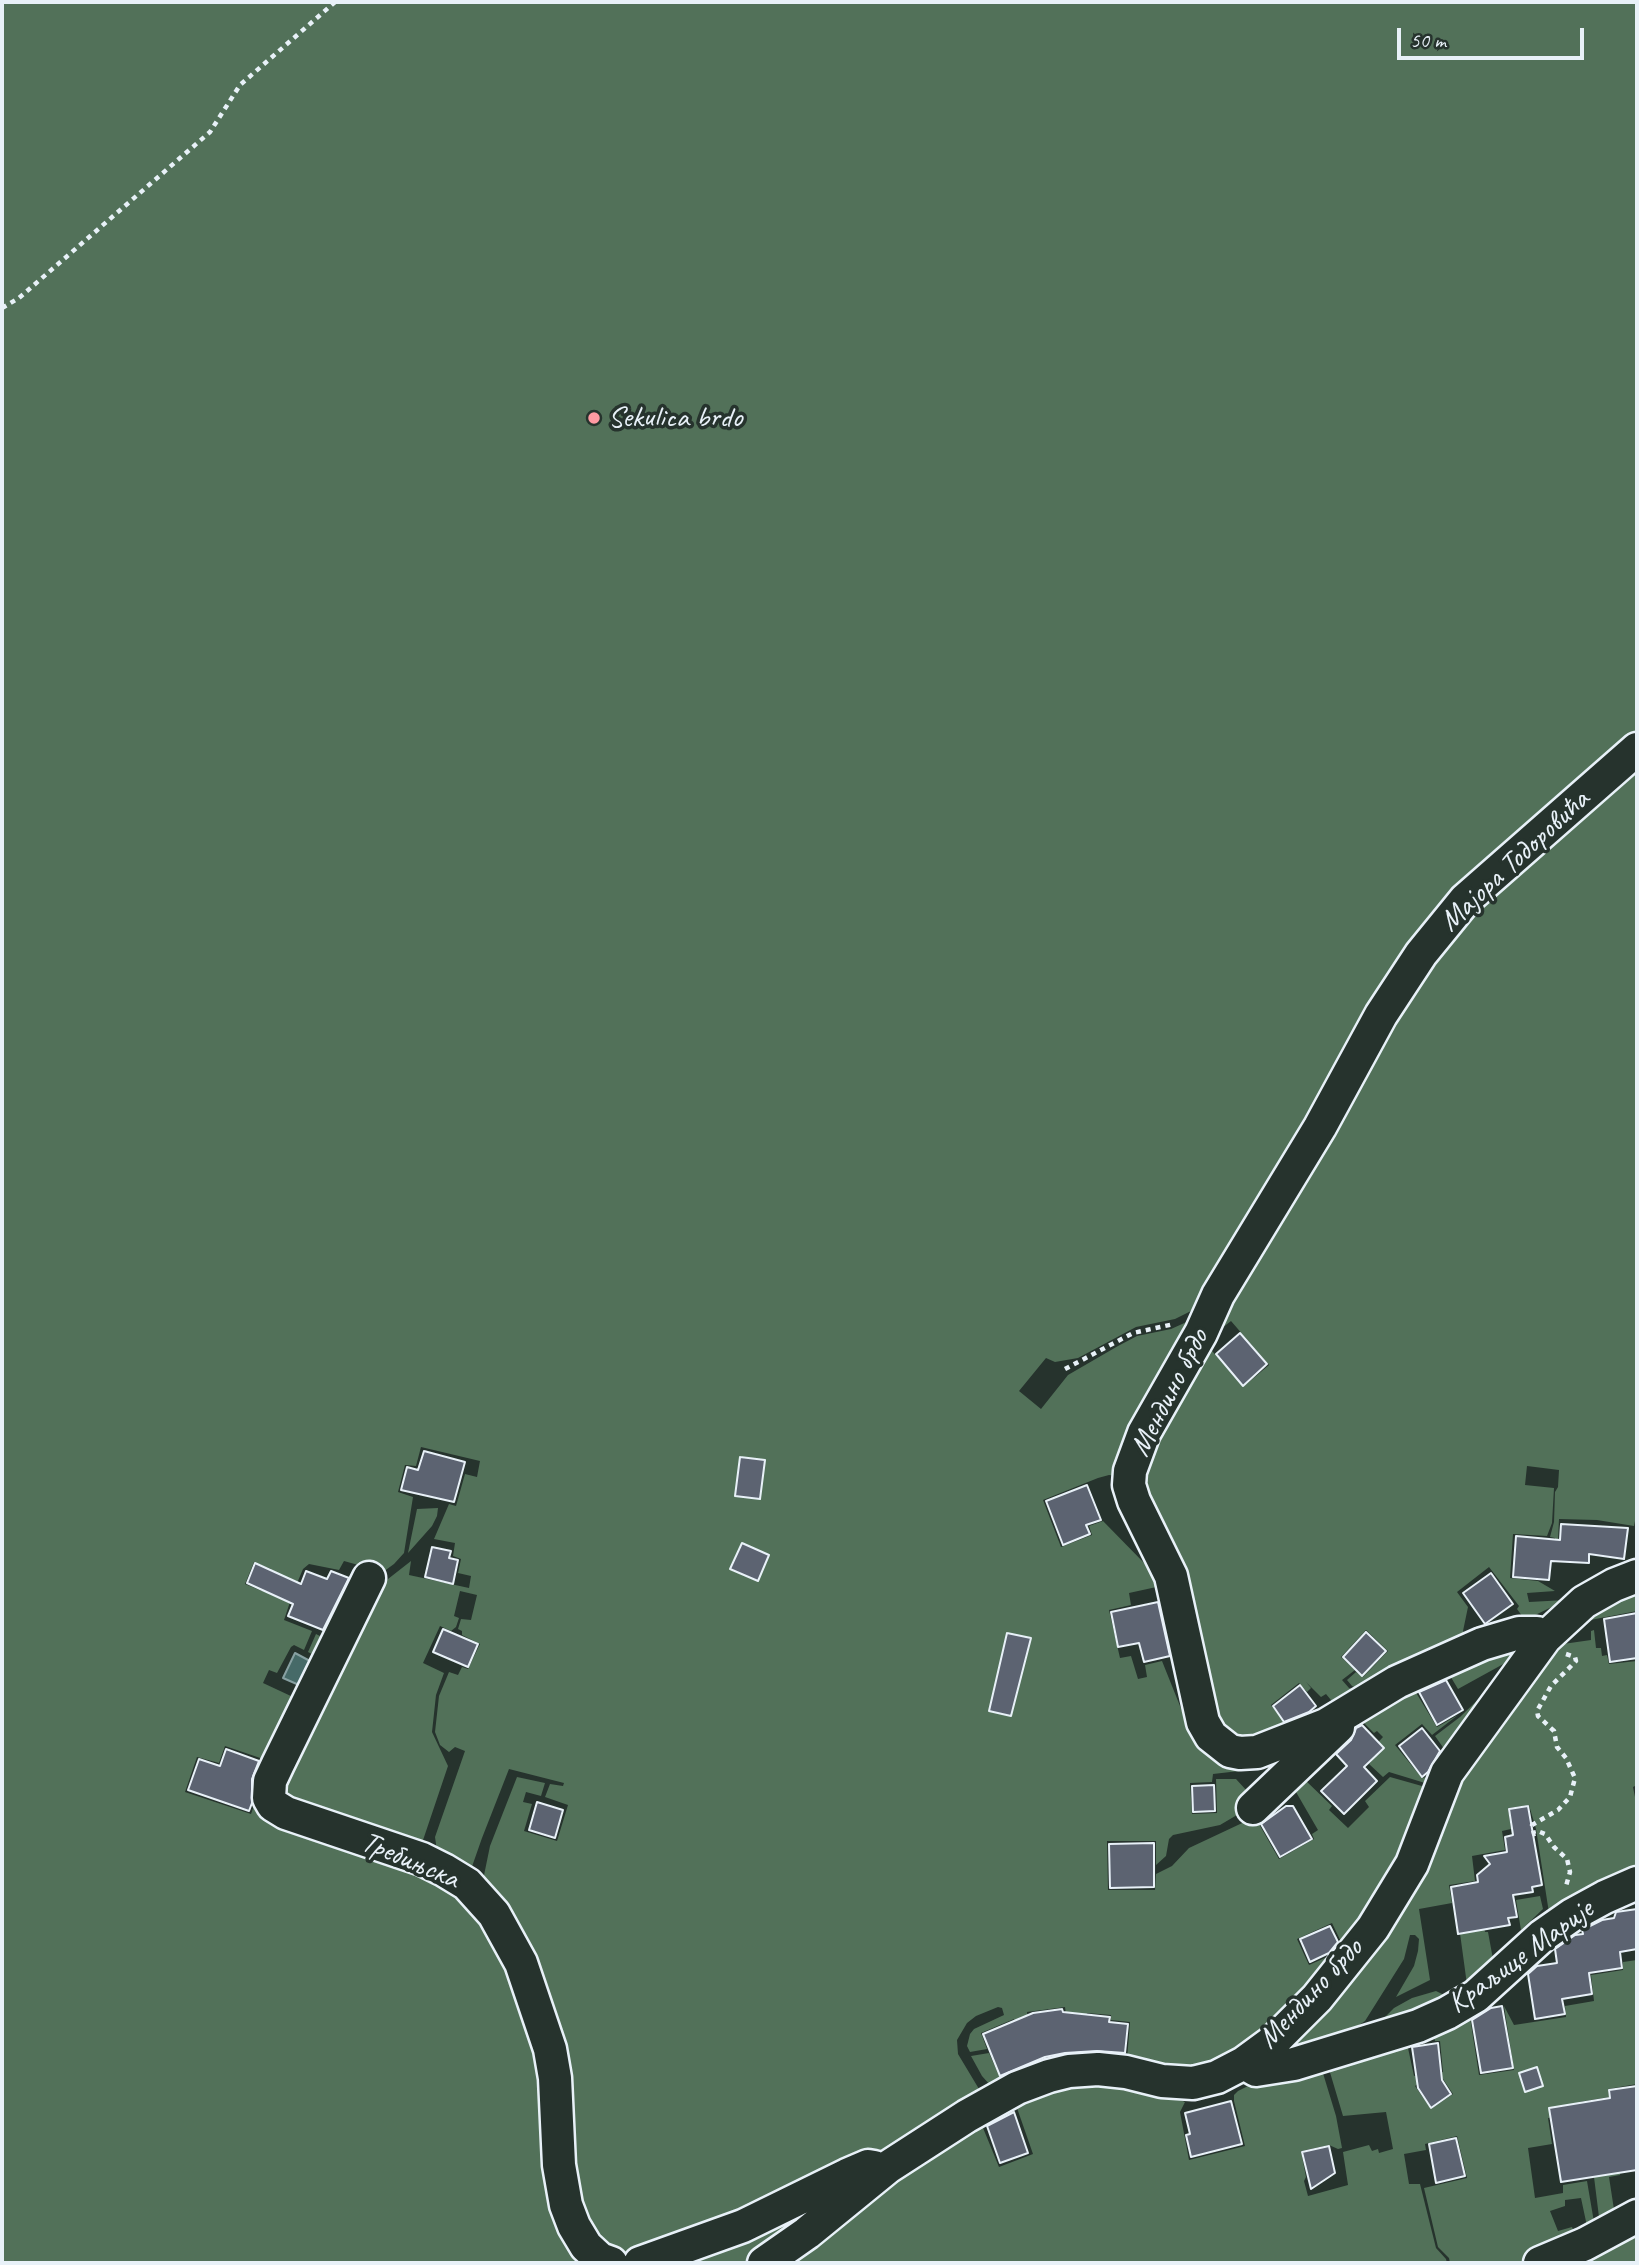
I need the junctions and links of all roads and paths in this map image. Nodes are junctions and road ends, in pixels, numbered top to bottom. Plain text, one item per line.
1 (335, 2) edge
2 (2, 308) edge
3 (1637, 749) edge
4 (1320, 1127) joint
5 (1210, 1313) junction
6 (1065, 1369) dead end
7 (1637, 1576) edge
8 (369, 1578) dead end
9 (1542, 1642) junction
10 (1345, 1715) junction
11 (1252, 1808) dead end
12 (1637, 1883) edge
13 (1566, 1919) junction
14 (1244, 2063) junction
15 (888, 2167) junction
16 (1637, 2216) edge
17 (611, 2263) edge
18 (640, 2263) edge
19 (764, 2263) edge
20 (1540, 2263) edge

1 - 2 path
3 - 4 street, Мајора Тодоровића
4 - 5 street, Мендино брдо
5 - 6 path
5 - 10 street, Мендино брдо
7 - 9 street, Мендино брдо
8 - 17 street, Требињска
9 - 10 street, Мендино брдо
9 - 13 path
9 - 14 street, Мендино брдо
10 - 11 street, Мендино брдо
12 - 13 street, Краљице Марије
13 - 14 street, Краљице Марије
14 - 15 street, Мендино брдо
15 - 18 street
15 - 19 street, Мендино брдо
16 - 20 street

